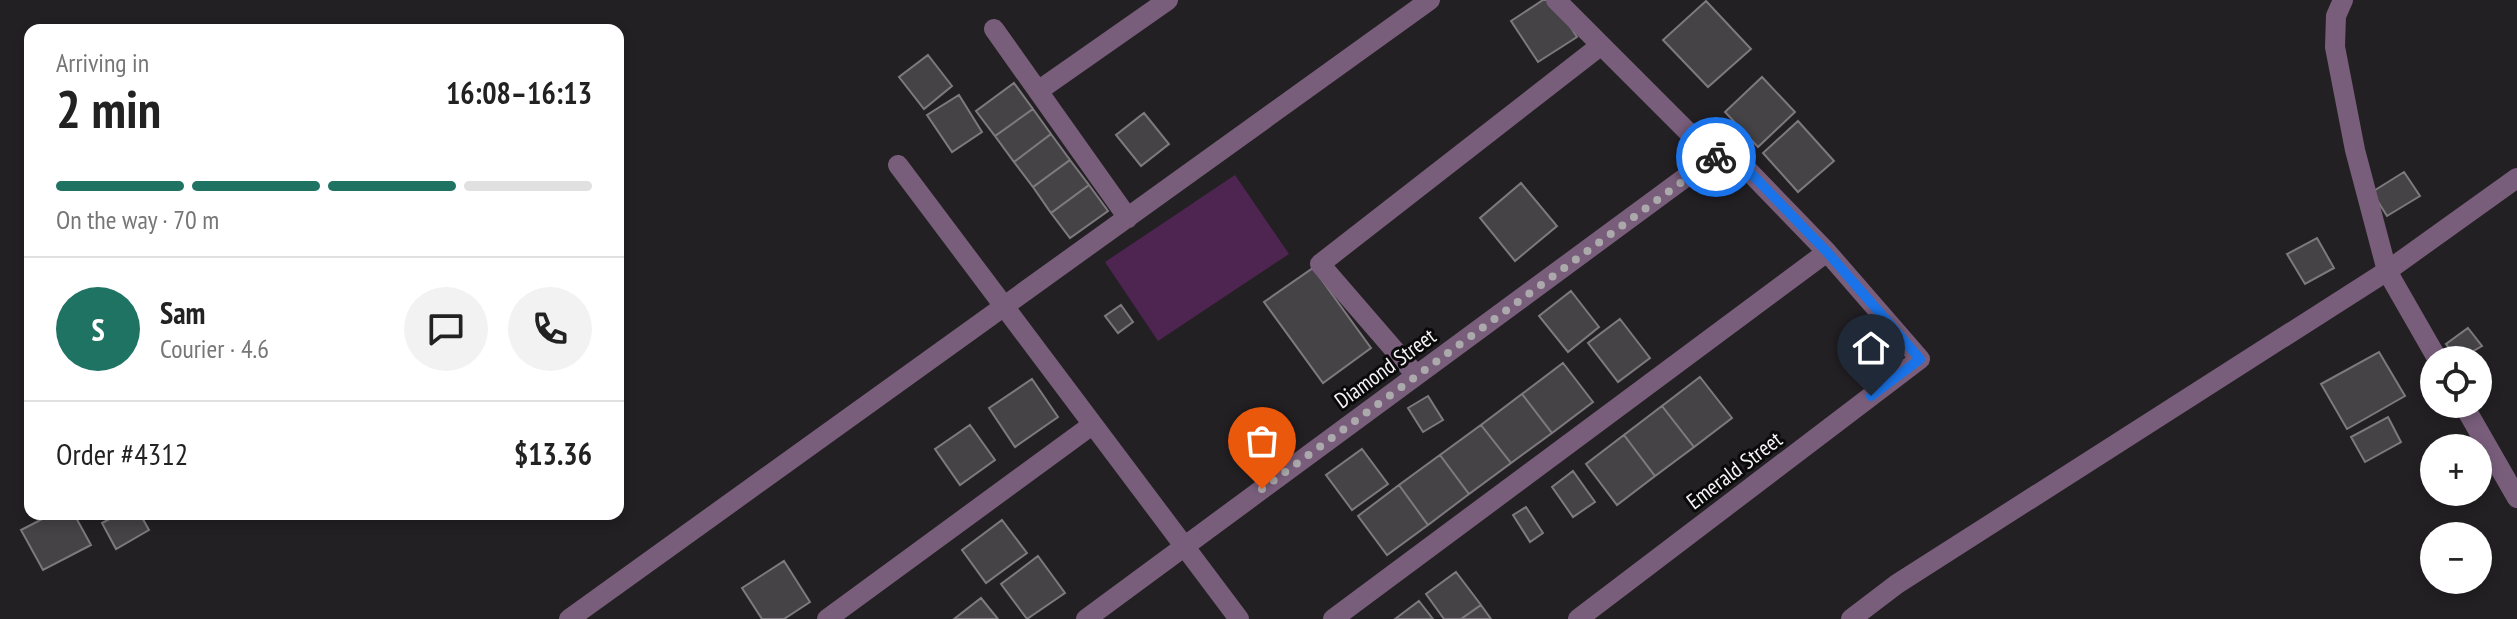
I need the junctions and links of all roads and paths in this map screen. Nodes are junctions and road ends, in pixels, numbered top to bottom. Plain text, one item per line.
1 (1168, 0) edge
2 (1430, 0) edge
3 (1556, 0) edge
4 (2343, 0) edge
5 (994, 29) dead end
6 (1600, 46) junction
7 (1038, 91) junction
8 (1713, 157) junction
9 (898, 165) dead end
10 (2517, 178) edge
11 (1128, 218) junction
12 (1827, 252) junction
13 (2387, 271) junction
14 (1004, 308) junction
15 (2430, 346) edge
16 (1416, 375) junction
17 (2471, 418) edge
18 (1092, 425) junction
19 (2517, 498) edge
20 (1185, 546) junction
21 (569, 619) edge
22 (827, 619) edge
23 (1086, 619) edge
24 (1239, 619) edge
25 (1333, 619) edge
26 (1578, 619) edge
27 (1851, 619) edge

1 - 7 street
2 - 11 street
3 - 6 street
4 - 13 street
5 - 7 street
6 - 8 street
6 - 16 street
7 - 11 street
8 - 12 street
8 - 16 street, Diamond Street
9 - 14 street
10 - 13 street
11 - 14 street
12 - 25 street
12 - 26 street, Emerald Street
13 - 15 street
13 - 27 street
14 - 18 street
14 - 21 street
16 - 20 street, Diamond Street
17 - 19 street
18 - 20 street
18 - 22 street
20 - 23 street, Diamond Street
20 - 24 street

